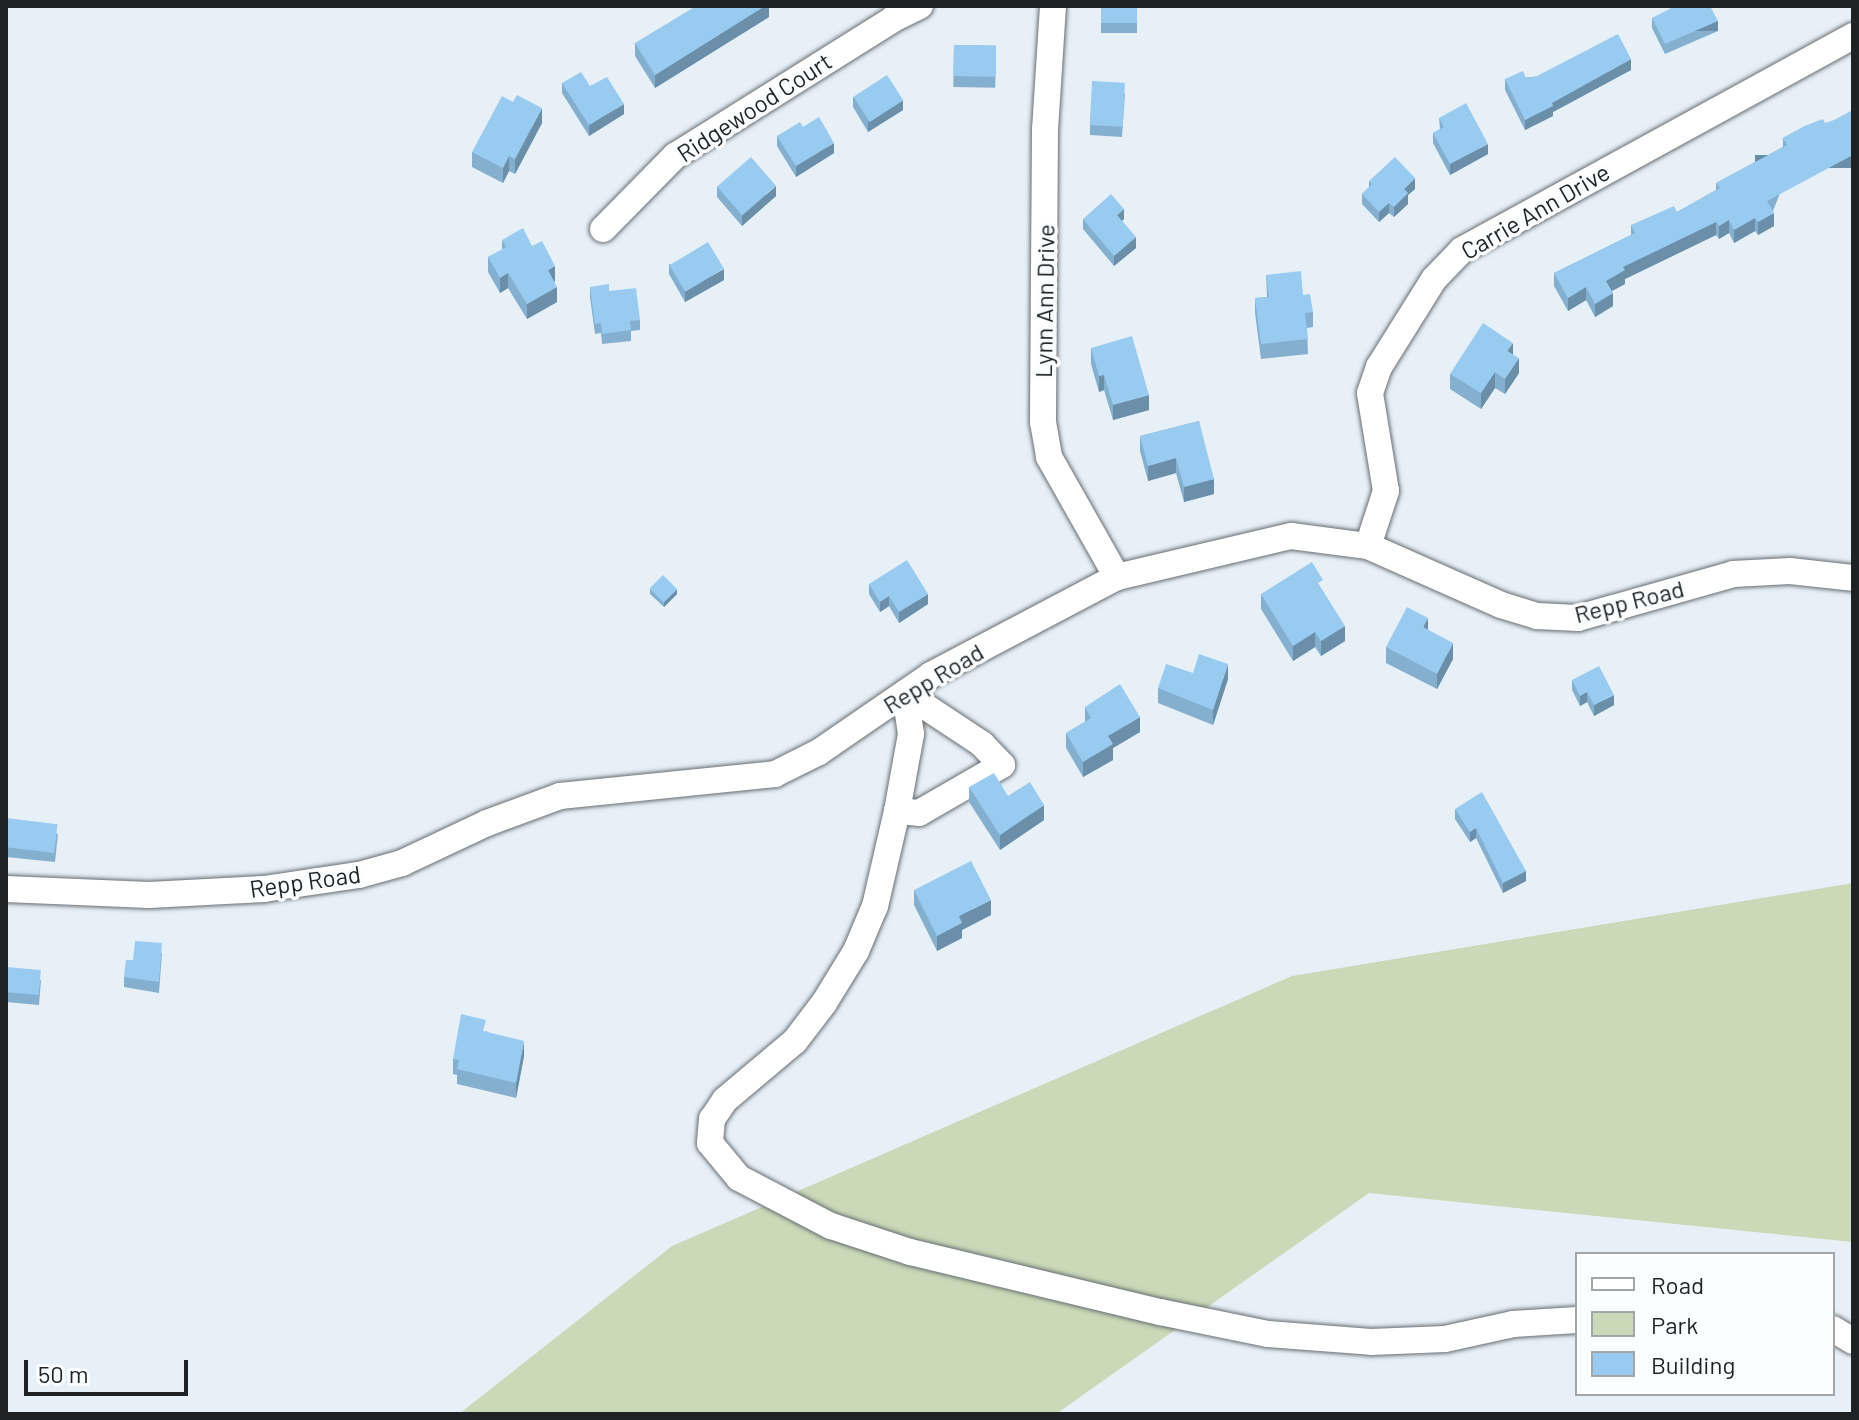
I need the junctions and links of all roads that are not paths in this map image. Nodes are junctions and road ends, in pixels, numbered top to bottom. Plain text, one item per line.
1 (920, 6) edge
2 (1053, 6) edge
3 (890, 13) edge
4 (1853, 36) edge
5 (603, 229) dead end
6 (1368, 546) junction
7 (1117, 577) junction
8 (1853, 578) edge
9 (905, 693) junction
10 (897, 811) junction
11 (6, 889) edge
12 (1575, 1320) edge
13 (1835, 1330) edge
14 (1853, 1341) edge

1 - 3 street, Ridgewood Court
2 - 7 street, Lynn Ann Drive
3 - 5 street, Ridgewood Court
4 - 6 street, Carrie Ann Drive
6 - 7 street, Repp Road
6 - 8 street, Repp Road
7 - 9 street, Repp Road
9 - 10 street
9 - 10 street
9 - 11 street, Repp Road
10 - 12 street
13 - 14 street

